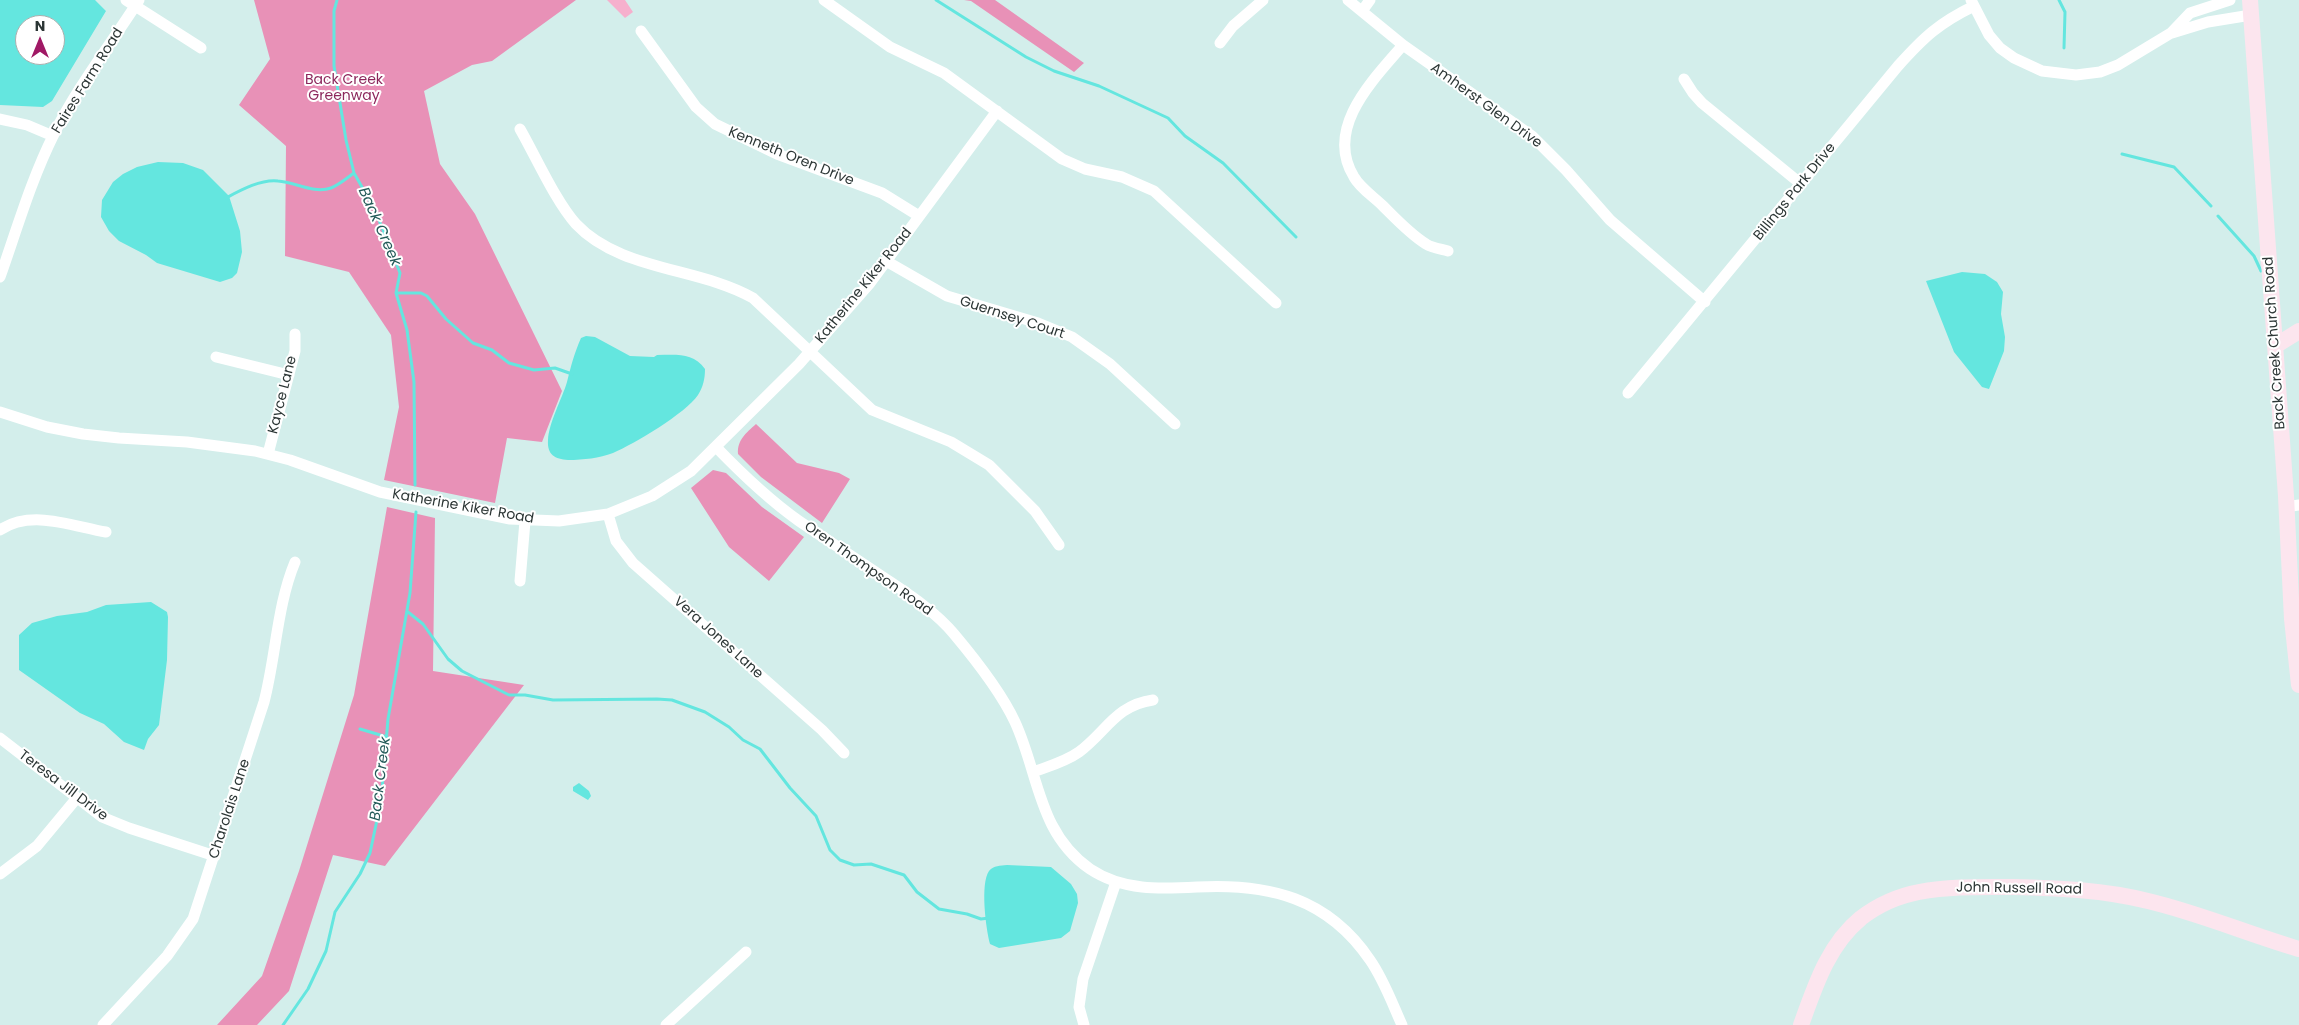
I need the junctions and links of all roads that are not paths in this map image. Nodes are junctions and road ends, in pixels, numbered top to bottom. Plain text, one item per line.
1 (824, 0) edge
2 (1263, 0) edge
3 (1348, 0) edge
4 (1370, 0) edge
5 (2230, 0) edge
6 (133, 2) edge
7 (1972, 3) edge
8 (2251, 8) edge
9 (1362, 11) junction
10 (641, 31) dead end
11 (2171, 33) junction
12 (1220, 43) dead end
13 (1403, 45) junction
14 (201, 48) dead end
15 (1684, 79) dead end
16 (997, 111) junction
17 (0, 119) edge
18 (520, 129) dead end
19 (53, 136) junction
20 (1801, 184) junction
21 (919, 216) junction
22 (1448, 251) dead end
23 (886, 261) junction
24 (0, 277) edge
25 (1705, 302) junction
26 (1276, 303) dead end
27 (2299, 331) edge
28 (295, 334) dead end
29 (2275, 346) junction
30 (810, 352) junction
31 (216, 357) dead end
32 (289, 375) junction
33 (1628, 393) dead end
34 (0, 412) edge
35 (1175, 424) dead end
36 (716, 447) junction
37 (268, 454) junction
38 (2293, 506) edge
39 (608, 514) junction
40 (525, 521) junction
41 (0, 530) edge
42 (106, 532) dead end
43 (1059, 545) dead end
44 (295, 562) dead end
45 (520, 581) dead end
46 (2299, 686) edge
47 (1153, 700) dead end
48 (0, 738) edge
49 (844, 753) dead end
50 (1032, 772) junction
51 (76, 799) junction
52 (215, 856) junction
53 (0, 874) edge
54 (1116, 882) junction
55 (2299, 949) edge
56 (746, 952) dead end
57 (103, 1025) edge
58 (666, 1025) edge
59 (1084, 1025) edge
60 (1402, 1025) edge
61 (1800, 1025) edge

1 - 16 street
2 - 12 street
3 - 9 street, Amherst Glen Drive
4 - 9 street
5 - 11 street
6 - 14 street
6 - 19 street, Faires Farm Road
7 - 11 street
7 - 20 street, Billings Park Drive
8 - 11 street
8 - 29 street, Back Creek Church Road
9 - 13 street, Amherst Glen Drive
10 - 21 street, Kenneth Oren Drive
13 - 22 street
13 - 25 street, Amherst Glen Drive
15 - 20 street
16 - 21 street, Katherine Kiker Road
16 - 26 street
17 - 19 street
18 - 30 street
19 - 24 street, Faires Farm Road
20 - 25 street, Billings Park Drive
21 - 23 street, Katherine Kiker Road
23 - 30 street, Katherine Kiker Road
23 - 35 street, Guernsey Court
25 - 33 street, Billings Park Drive
27 - 29 street
28 - 32 street, Kayce Lane
29 - 38 street, Back Creek Church Road
30 - 36 street, Katherine Kiker Road
30 - 43 street
31 - 32 street
32 - 37 street, Kayce Lane
34 - 37 street, Katherine Kiker Road
36 - 39 street, Katherine Kiker Road
36 - 50 street, Oren Thompson Road
37 - 40 street, Katherine Kiker Road
38 - 46 street, Back Creek Church Road
39 - 40 street, Katherine Kiker Road
39 - 49 street, Vera Jones Lane
40 - 45 street
41 - 42 street
44 - 52 street, Charolais Lane
47 - 50 street
48 - 51 street, Teresa Jill Drive
50 - 54 street, Oren Thompson Road
51 - 52 street, Teresa Jill Drive
51 - 53 street
52 - 57 street, Charolais Lane
54 - 59 street
54 - 60 street, Oren Thompson Road
55 - 61 street, John Russell Road
56 - 58 street

